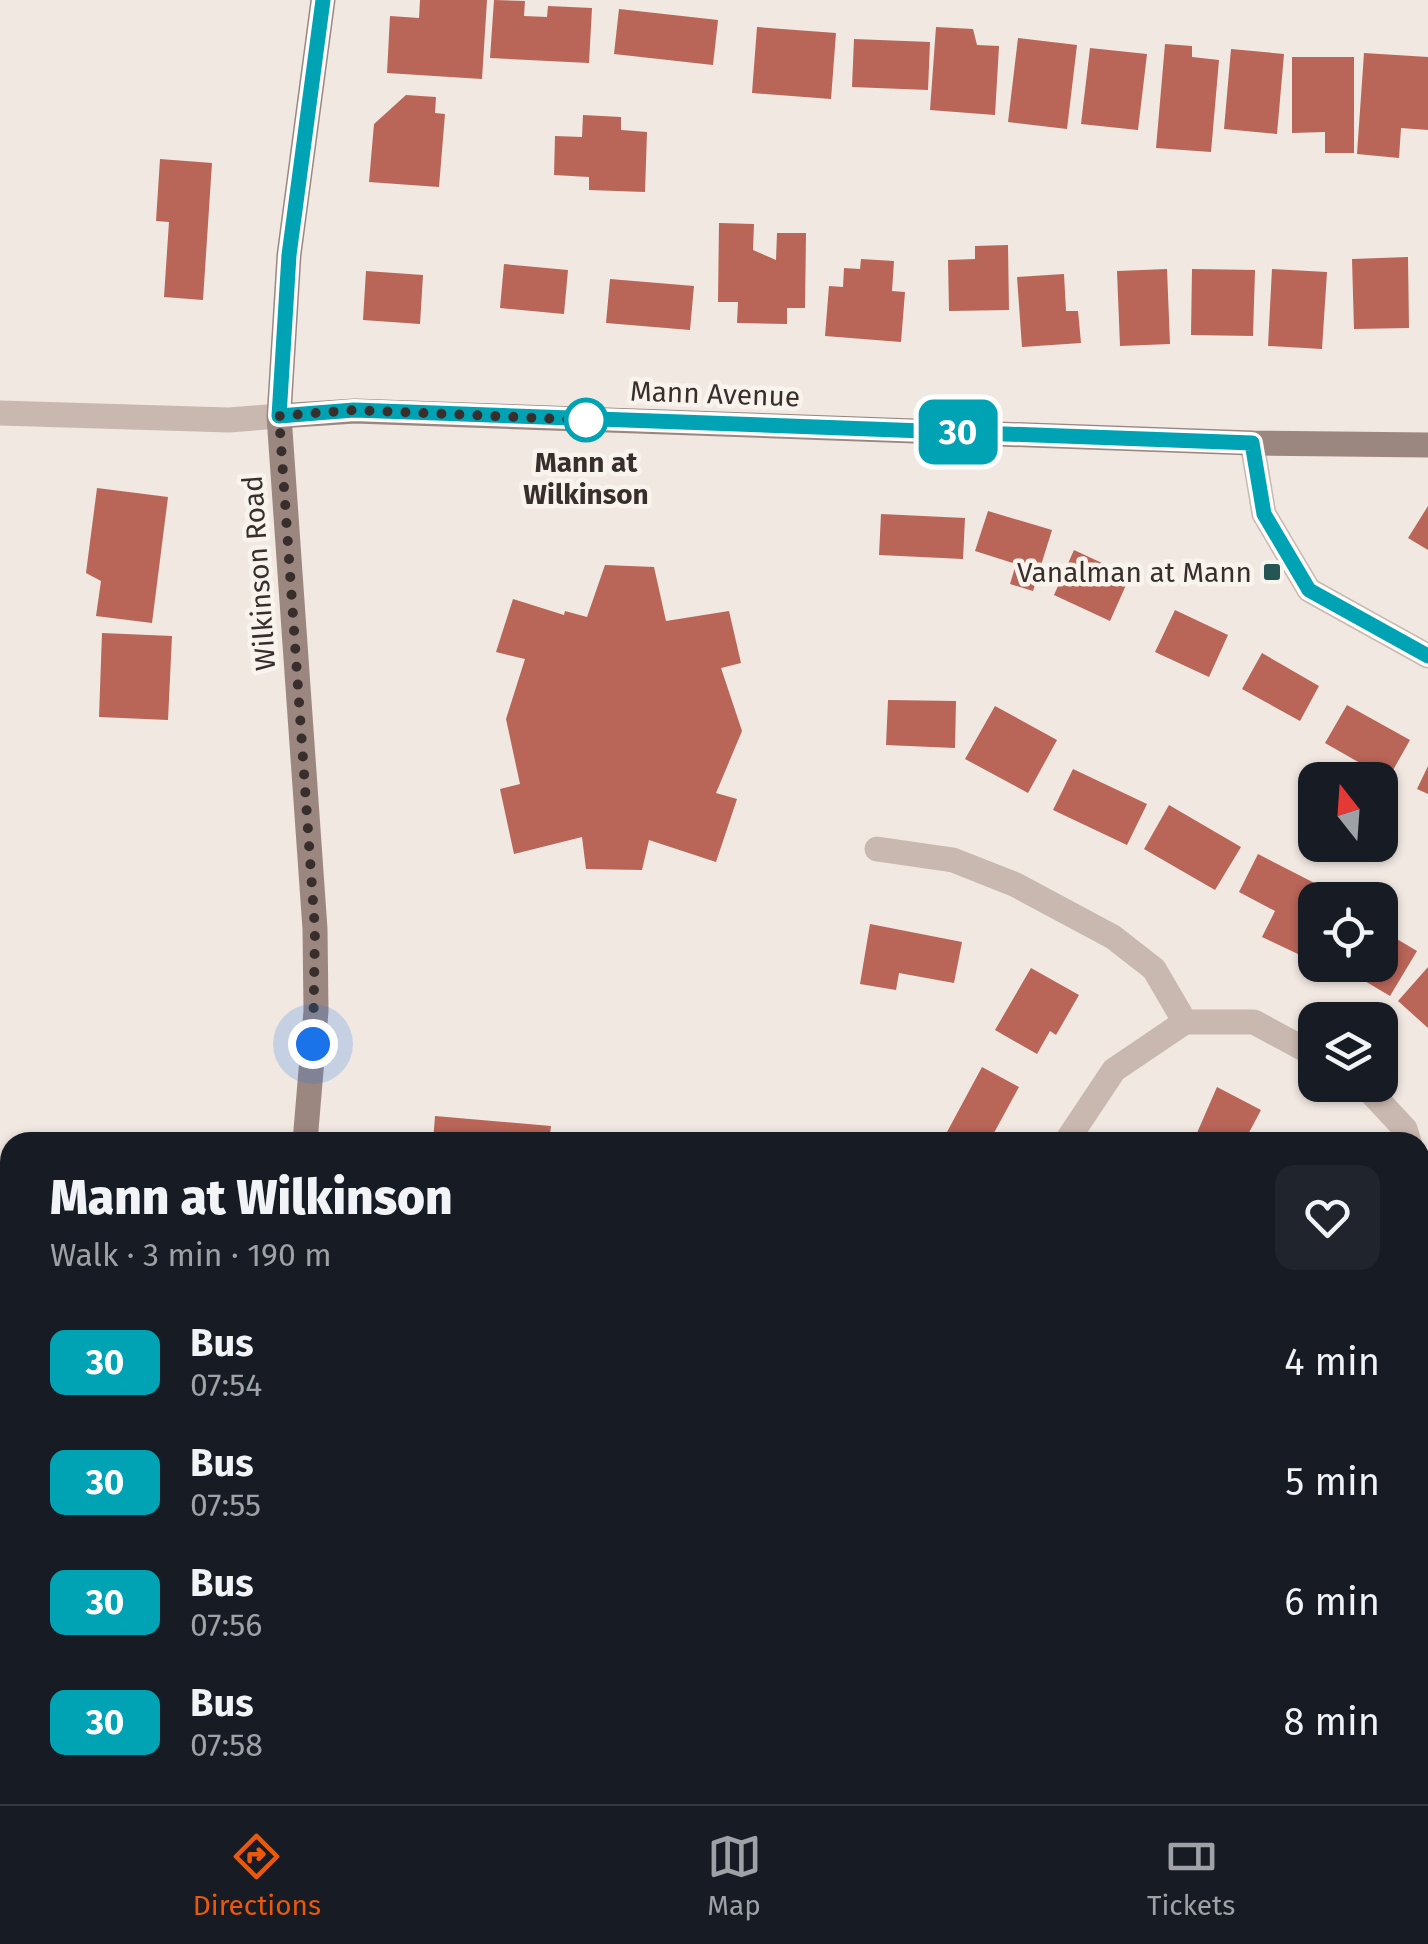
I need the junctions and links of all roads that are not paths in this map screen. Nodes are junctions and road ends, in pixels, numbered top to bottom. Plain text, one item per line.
1 (323, 0) edge
2 (0, 413) edge
3 (279, 416) junction
4 (1252, 443) junction
5 (1428, 445) edge
6 (1428, 656) edge
7 (877, 848) dead end
8 (1185, 1022) junction
9 (1298, 1046) edge
10 (1380, 1102) edge
11 (306, 1132) edge
12 (1073, 1132) edge
13 (1406, 1132) edge

1 - 3 main road, Wilkinson Road
2 - 3 street, Mann Avenue
3 - 4 main road, Mann Avenue
3 - 11 main road, Wilkinson Road
4 - 5 main road, Mann Avenue
4 - 6 street
7 - 8 street
8 - 9 street
8 - 12 street
10 - 13 street

